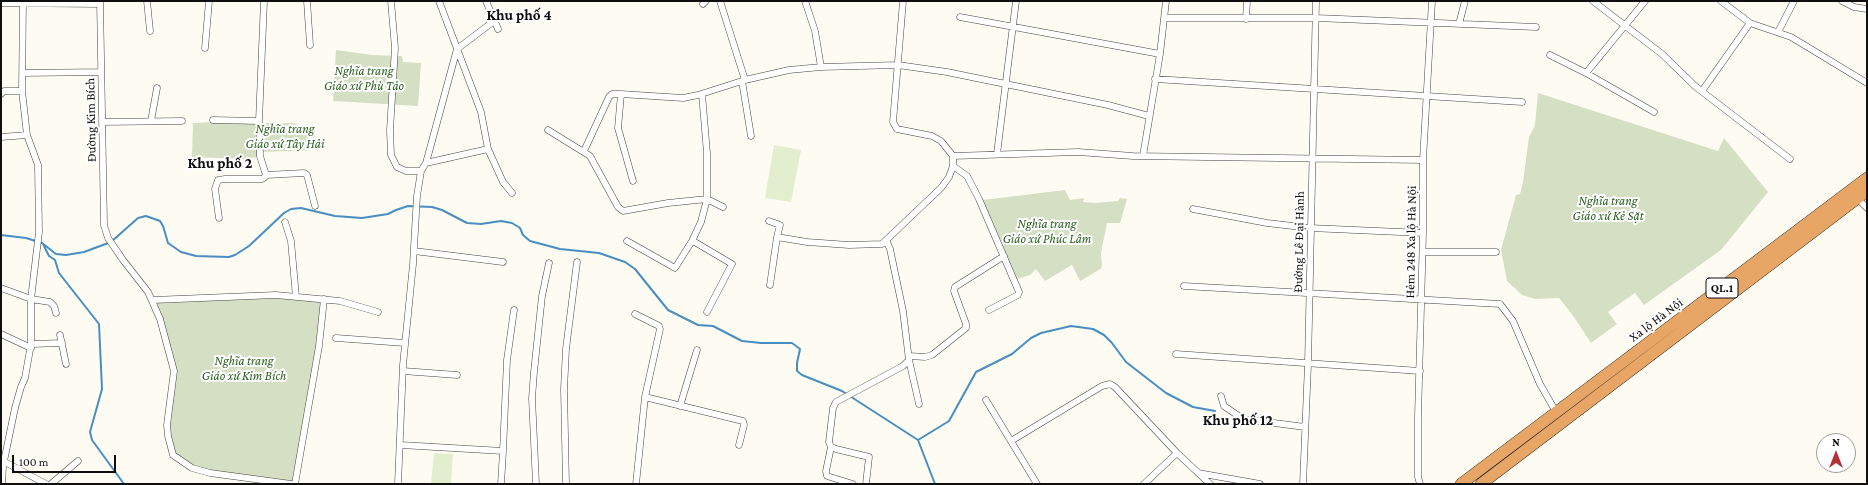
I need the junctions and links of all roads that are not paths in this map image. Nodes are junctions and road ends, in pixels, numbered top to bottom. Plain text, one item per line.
1 (147, 1) edge
2 (209, 1) edge
3 (264, 1) edge
4 (307, 1) edge
5 (391, 1) edge
6 (439, 1) edge
7 (486, 1) edge
8 (720, 1) edge
9 (806, 1) edge
10 (904, 1) edge
11 (1016, 1) edge
12 (1166, 1) edge
13 (1247, 1) edge
14 (1316, 1) edge
15 (1432, 1) edge
16 (1465, 1) edge
17 (1593, 1) edge
18 (1645, 1) edge
19 (1721, 1) edge
20 (1794, 1) edge
21 (1842, 1) edge
22 (24, 2) edge
23 (60, 2) edge
24 (1, 3) edge
25 (100, 3) edge
26 (1867, 9) edge
27 (960, 17) dead end
28 (1165, 18) junction
29 (1316, 18) junction
30 (1246, 19) junction
31 (494, 21) junction
32 (1432, 22) junction
33 (1750, 23) junction
34 (1459, 24) junction
35 (1625, 25) junction
36 (1014, 27) junction
37 (1536, 27) dead end
38 (498, 30) dead end
39 (150, 31) dead end
40 (1778, 32) junction
41 (310, 45) dead end
42 (206, 48) dead end
43 (457, 49) junction
44 (1160, 54) junction
45 (1550, 55) dead end
46 (898, 65) junction
47 (821, 67) junction
48 (101, 72) junction
49 (23, 73) junction
50 (1586, 73) junction
51 (1867, 74) edge
52 (1155, 79) junction
53 (744, 80) junction
54 (1866, 82) edge
55 (1004, 84) junction
56 (157, 88) dead end
57 (1314, 88) junction
58 (22, 91) junction
59 (1702, 91) junction
60 (1, 94) edge
61 (620, 94) junction
62 (702, 94) junction
63 (1428, 96) junction
64 (1522, 102) dead end
65 (1654, 112) dead end
66 (1149, 116) junction
67 (182, 120) dead end
68 (213, 120) dead end
69 (151, 121) junction
70 (259, 121) junction
71 (102, 122) junction
72 (548, 130) dead end
73 (27, 135) junction
74 (751, 136) dead end
75 (1, 137) edge
76 (488, 149) junction
77 (584, 151) junction
78 (997, 154) junction
79 (953, 156) junction
80 (1143, 156) junction
81 (1311, 158) junction
82 (1790, 159) dead end
83 (1423, 160) junction
84 (426, 163) junction
85 (953, 166) junction
86 (421, 171) junction
87 (266, 175) junction
88 (1867, 178) edge
89 (633, 181) dead end
90 (1867, 191) edge
91 (512, 194) dead end
92 (1857, 198) junction
93 (707, 199) junction
94 (315, 206) dead end
95 (723, 207) dead end
96 (1867, 208) edge
97 (1193, 210) dead end
98 (219, 218) dead end
99 (769, 221) dead end
100 (285, 222) dead end
101 (1310, 228) junction
102 (1423, 233) junction
103 (777, 237) junction
104 (886, 240) junction
105 (627, 241) dead end
106 (692, 241) junction
107 (414, 251) junction
108 (1423, 252) junction
109 (1496, 252) dead end
110 (1004, 256) junction
111 (1767, 260) junction
112 (503, 262) dead end
113 (577, 262) dead end
114 (549, 263) dead end
115 (770, 285) dead end
116 (1184, 286) dead end
117 (1, 288) edge
118 (1309, 293) junction
119 (296, 297) junction
120 (31, 299) junction
121 (153, 300) junction
122 (324, 300) junction
123 (1421, 300) junction
124 (514, 310) dead end
125 (989, 310) dead end
126 (378, 312) dead end
127 (707, 312) dead end
128 (56, 313) dead end
129 (635, 314) dead end
130 (1, 334) edge
131 (60, 335) dead end
132 (336, 338) dead end
133 (62, 343) junction
134 (405, 343) junction
135 (31, 346) junction
136 (697, 350) dead end
137 (1176, 354) dead end
138 (909, 358) junction
139 (66, 364) dead end
140 (1308, 364) junction
141 (403, 371) junction
142 (1420, 371) junction
143 (457, 375) dead end
144 (1221, 396) dead end
145 (644, 397) junction
146 (1576, 397) junction
147 (986, 400) dead end
148 (919, 404) dead end
149 (680, 406) junction
150 (1583, 406) junction
151 (1556, 412) junction
152 (1562, 422) junction
153 (1305, 427) junction
154 (1011, 441) junction
155 (401, 445) junction
156 (739, 445) dead end
157 (831, 447) junction
158 (503, 451) junction
159 (1177, 453) junction
160 (78, 461) dead end
161 (5, 462) junction
162 (1198, 473) junction
163 (251, 482) edge
164 (2, 484) edge
165 (46, 484) edge
166 (51, 484) edge
167 (291, 484) edge
168 (295, 484) edge
169 (398, 484) edge
170 (501, 484) edge
171 (536, 484) edge
172 (566, 484) edge
173 (636, 484) edge
174 (853, 484) edge
175 (866, 484) edge
176 (1037, 484) edge
177 (1144, 484) edge
178 (1210, 484) edge
179 (1260, 484) edge
180 (1303, 484) edge
181 (1420, 484) edge
182 (1462, 484) edge
183 (1481, 484) edge

1 - 39 street
2 - 42 street
3 - 70 street
4 - 41 street
5 - 86 street
6 - 43 street
7 - 31 street
8 - 53 street
9 - 47 street
10 - 46 street
11 - 36 street
12 - 28 street
13 - 30 street
14 - 29 street, Đường Lê Đại Hành
15 - 32 street, Hẻm 248 Xa lộ Hà Nội
16 - 34 street
17 - 35 street
18 - 35 street
19 - 33 street
20 - 40 street
21 - 26 street
22 - 23 street
22 - 24 street
22 - 49 street
23 - 25 street
25 - 48 street, Đường Kim Bích
27 - 36 street
28 - 30 street
28 - 44 street
29 - 30 street
29 - 32 street
29 - 57 street, Đường Lê Đại Hành
31 - 38 street
31 - 43 street
32 - 34 street
32 - 63 street, Hẻm 248 Xa lộ Hà Nội
33 - 40 street
33 - 59 street
34 - 37 street
35 - 50 street
35 - 59 street
36 - 44 street
36 - 55 street
40 - 54 street
43 - 76 street
43 - 84 street
44 - 52 street
45 - 50 street
46 - 47 street
46 - 55 street
46 - 79 street
47 - 53 street
48 - 49 street
48 - 71 street, Đường Kim Bích
49 - 58 street
50 - 65 street
51 - 54 street
52 - 57 street
52 - 66 street
53 - 62 street
53 - 74 street
55 - 66 street
55 - 78 street
56 - 69 street
57 - 63 street
57 - 81 street, Đường Lê Đại Hành
58 - 60 street
58 - 73 street
59 - 82 street
61 - 62 street
61 - 77 street
61 - 89 street
62 - 93 street
63 - 64 street
63 - 83 street, Hẻm 248 Xa lộ Hà Nội
66 - 80 street
67 - 69 street
68 - 70 street
69 - 71 street
70 - 87 street
71 - 121 street, Đường Kim Bích
72 - 77 street
73 - 75 street
73 - 120 street
76 - 84 street
76 - 91 street
77 - 93 street
78 - 79 street
78 - 80 street
79 - 85 street
80 - 81 street
81 - 83 street
81 - 101 street, Đường Lê Đại Hành
83 - 102 street, Hẻm 248 Xa lộ Hà Nội
84 - 86 street
85 - 104 street
85 - 110 street
86 - 107 street
87 - 94 street
87 - 98 street
88 - 111 highway, Xa lộ Hà Nội / QL.1
90 - 92 highway, Xa lộ Hà Nội / QL.1
92 - 96 street
92 - 111 highway, Xa lộ Hà Nội / QL.1
93 - 95 street
93 - 106 street
97 - 101 street
99 - 103 street
100 - 119 street
101 - 102 street
101 - 118 street, Đường Lê Đại Hành
102 - 108 street, Hẻm 248 Xa lộ Hà Nội
103 - 104 street
103 - 115 street
104 - 138 street
105 - 106 street
106 - 127 street
107 - 112 street
107 - 134 street
108 - 109 street
108 - 123 street, Hẻm 248 Xa lộ Hà Nội
110 - 125 street
110 - 138 street
111 - 146 highway, Xa lộ Hà Nội / QL.1
111 - 150 highway, Xa lộ Hà Nội / QL.1
113 - 172 street
114 - 171 street
116 - 118 street
117 - 120 street
118 - 123 street
118 - 140 street, Đường Lê Đại Hành
119 - 121 street
119 - 122 street
120 - 128 street
120 - 135 street
121 - 163 street
122 - 126 street
122 - 168 street
123 - 142 street, Hẻm 248 Xa lộ Hà Nội
123 - 151 street
124 - 158 street
129 - 145 street
130 - 135 street
131 - 133 street
132 - 134 street
133 - 135 street
133 - 139 street
134 - 141 street
135 - 161 street
136 - 149 street
137 - 140 street
138 - 148 street
138 - 157 street
140 - 142 street
140 - 153 street, Đường Lê Đại Hành
141 - 143 street
141 - 155 street
142 - 181 street, Hẻm 248 Xa lộ Hà Nội
144 - 153 street
145 - 149 street
145 - 173 street
146 - 150 highway
146 - 151 highway, Xa lộ Hà Nội / QL.1
147 - 154 street
149 - 156 street
150 - 152 highway, Xa lộ Hà Nội / QL.1
151 - 152 highway
151 - 182 highway, Xa lộ Hà Nội / QL.1
152 - 183 highway, Xa lộ Hà Nội / QL.1
153 - 180 street, Đường Lê Đại Hành
154 - 159 street
154 - 176 street
155 - 158 street
155 - 169 street
157 - 174 street
157 - 175 street
158 - 170 street
159 - 162 street
159 - 177 street
160 - 166 street
161 - 164 street
161 - 165 street
162 - 178 street
162 - 179 street
163 - 167 street

